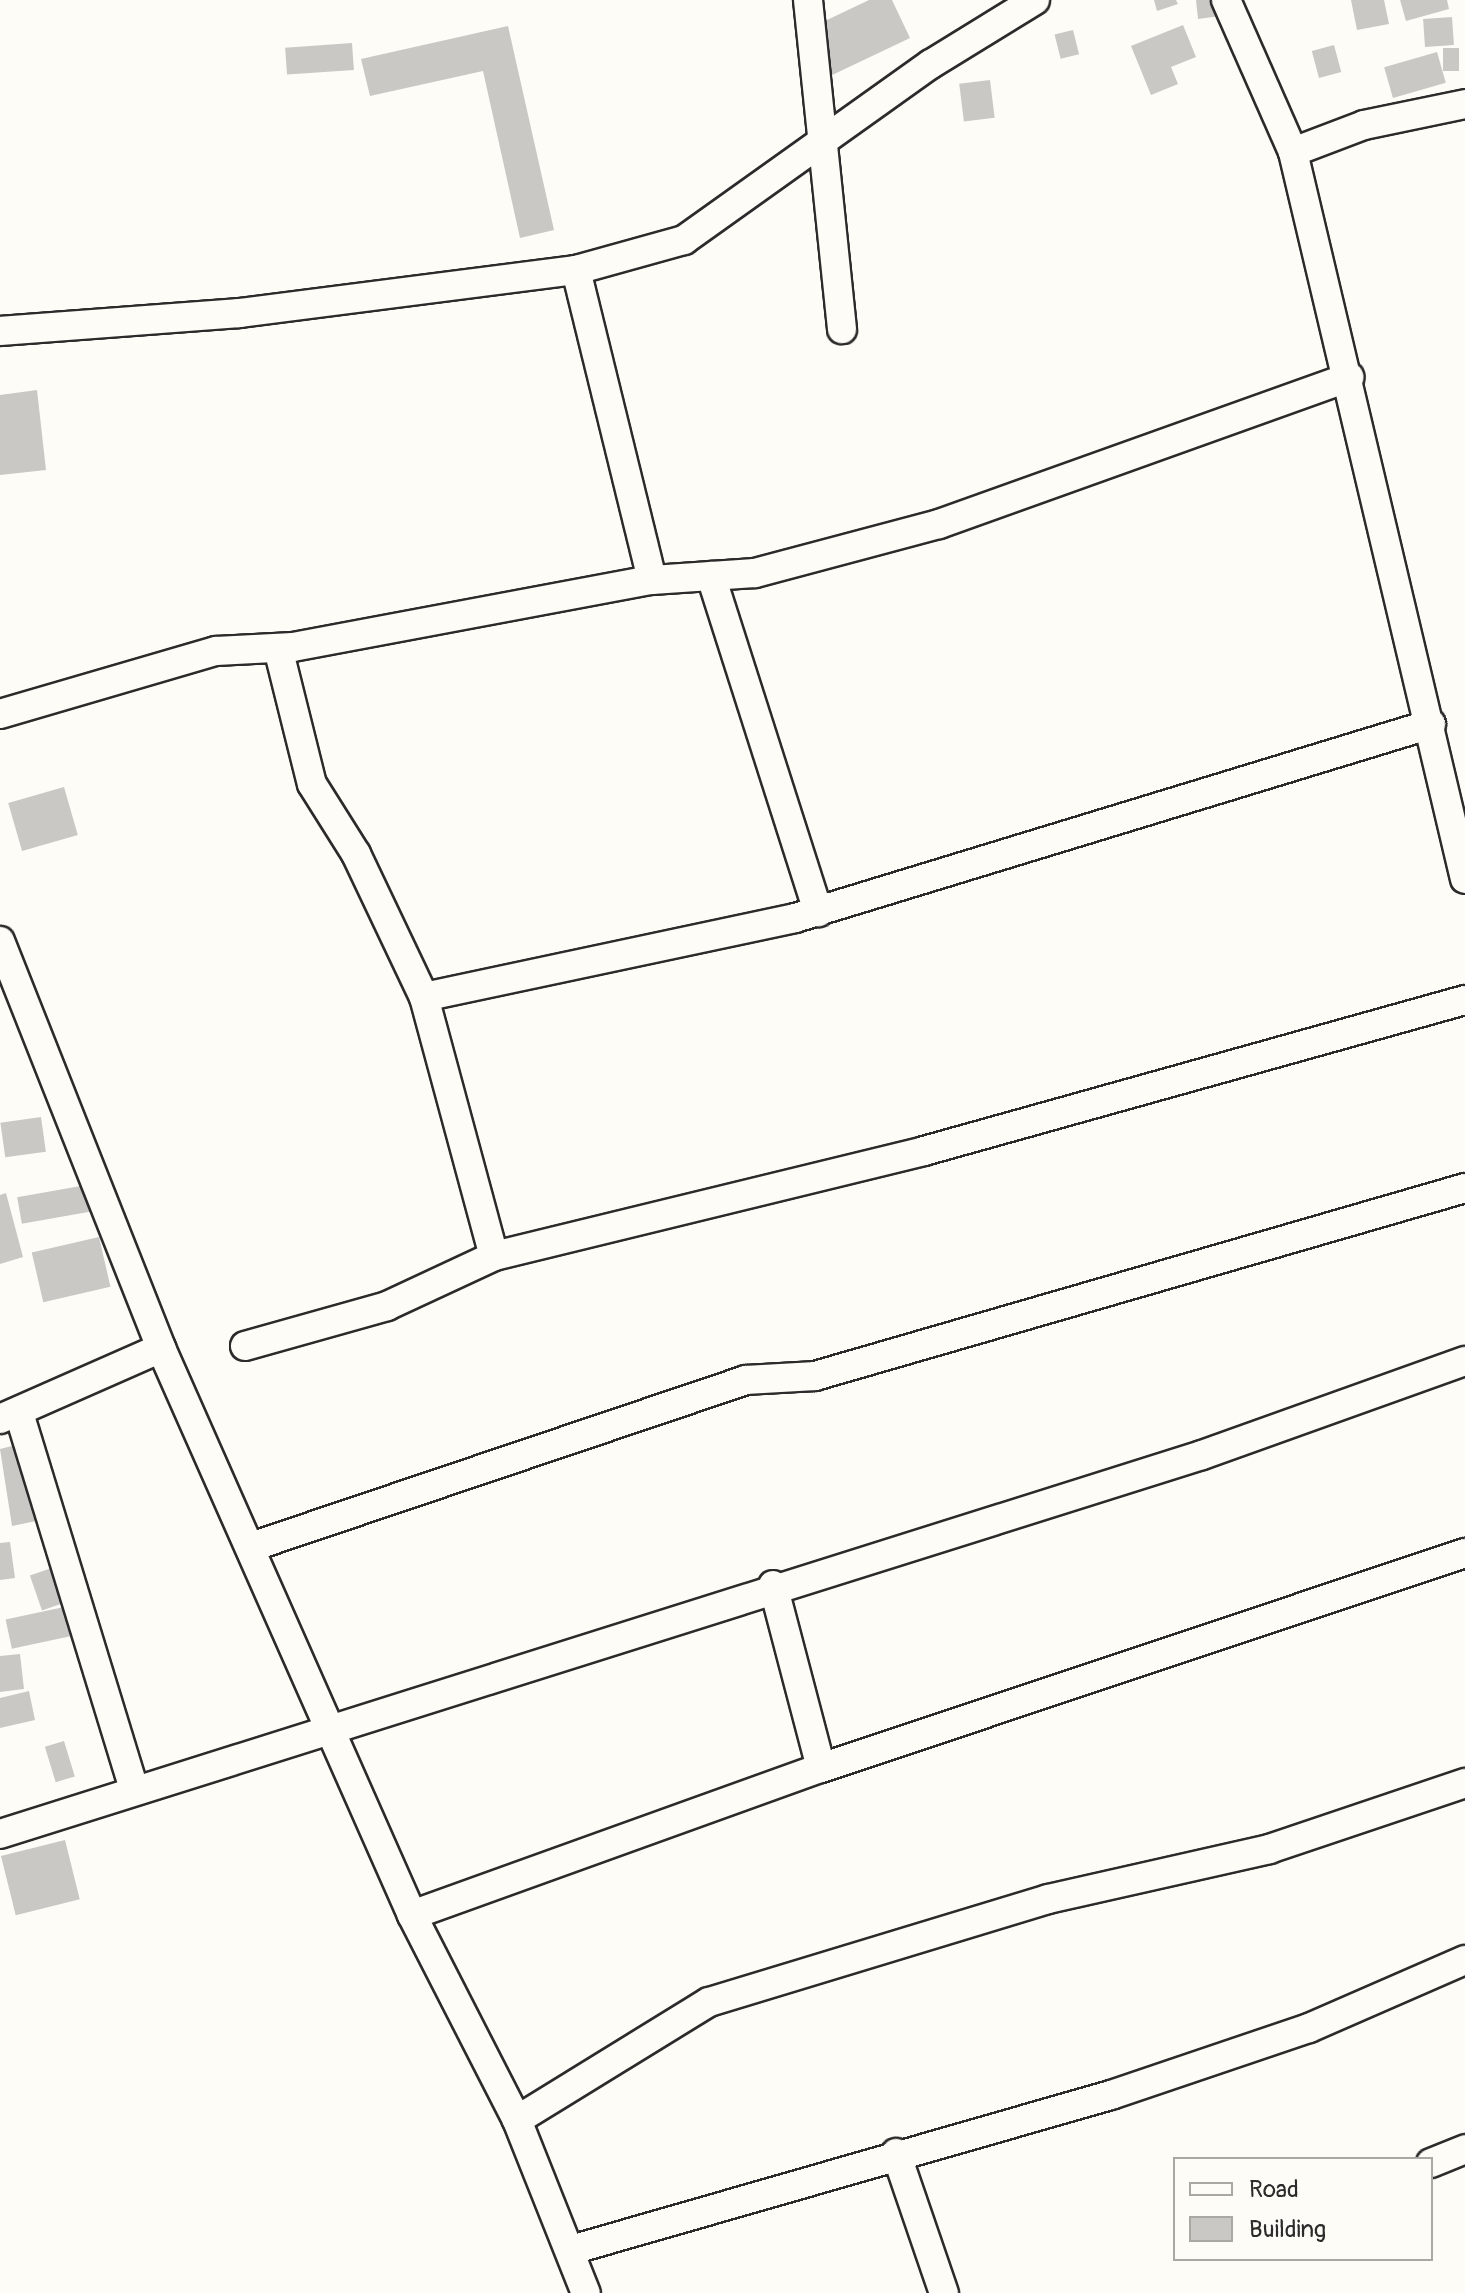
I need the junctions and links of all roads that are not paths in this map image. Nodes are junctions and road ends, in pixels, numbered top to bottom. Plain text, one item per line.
1 (808, 0) edge
2 (1035, 0) edge
3 (1226, 0) edge
4 (1465, 104) edge
5 (823, 145) junction
6 (1293, 152) junction
7 (576, 270) junction
8 (842, 329) dead end
9 (0, 331) edge
10 (1349, 377) junction
11 (711, 576) junction
12 (652, 580) junction
13 (278, 648) junction
14 (0, 714) edge
15 (1431, 724) junction
16 (1465, 879) edge
17 (818, 912) junction
18 (0, 941) edge
19 (424, 997) junction
20 (1465, 1000) edge
21 (1465, 1188) edge
22 (494, 1256) junction
23 (245, 1346) dead end
24 (161, 1348) junction
25 (1465, 1361) edge
26 (10, 1416) edge
27 (254, 1546) junction
28 (1465, 1553) edge
29 (773, 1585) junction
30 (329, 1725) junction
31 (821, 1768) junction
32 (1465, 1783) edge
33 (134, 1789) junction
34 (0, 1834) edge
35 (412, 1915) junction
36 (1465, 1960) edge
37 (517, 2120) junction
38 (1465, 2149) edge
39 (896, 2153) junction
40 (1433, 2162) edge
41 (571, 2250) junction
42 (586, 2293) edge
43 (944, 2293) edge

1 - 5 street
2 - 5 street
3 - 6 street
4 - 6 street
5 - 7 street
5 - 8 street
6 - 10 street
7 - 9 street
7 - 12 street
10 - 11 street
10 - 15 street
11 - 12 street
11 - 17 street
12 - 13 street
13 - 14 street
13 - 19 street
15 - 16 street
15 - 17 street
17 - 19 street
18 - 24 street
19 - 22 street
20 - 22 street
21 - 27 street
22 - 23 street
24 - 26 street
24 - 27 street
25 - 29 street
26 - 33 street
27 - 30 street
28 - 31 street
29 - 30 street
29 - 31 street
30 - 33 street
30 - 35 street
31 - 35 street
32 - 37 street
33 - 34 street
35 - 37 street
36 - 39 street
37 - 41 street
38 - 40 street
39 - 41 street
39 - 43 street
41 - 42 street

